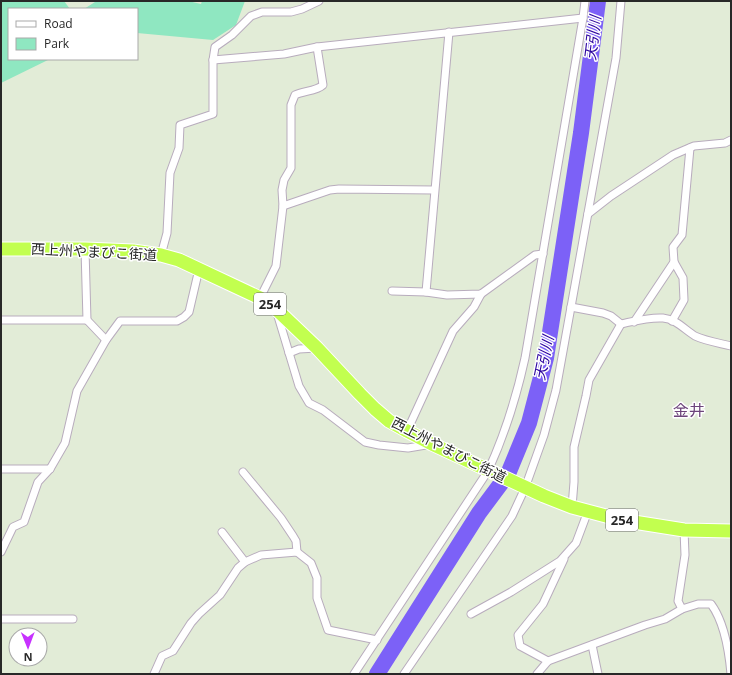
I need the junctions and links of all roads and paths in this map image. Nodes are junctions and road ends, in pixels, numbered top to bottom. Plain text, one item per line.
1 (319, 1) edge
2 (585, 1) edge
3 (621, 1) edge
4 (583, 18) junction
5 (449, 32) junction
6 (317, 47) junction
7 (213, 60) junction
8 (731, 140) edge
9 (690, 148) junction
10 (434, 190) junction
11 (283, 206) junction
12 (588, 214) junction
13 (1, 249) edge
14 (84, 249) junction
15 (542, 254) junction
16 (161, 255) junction
17 (674, 262) junction
18 (199, 270) junction
19 (392, 291) dead end
20 (426, 292) junction
21 (481, 294) junction
22 (260, 298) junction
23 (571, 307) junction
24 (275, 308) junction
25 (1, 320) edge
26 (87, 320) junction
27 (672, 321) junction
28 (634, 322) junction
29 (621, 324) junction
30 (106, 340) junction
31 (731, 346) edge
32 (317, 348) junction
33 (289, 353) junction
34 (406, 431) junction
35 (432, 444) junction
36 (1, 469) edge
37 (50, 469) junction
38 (490, 471) junction
39 (243, 472) dead end
40 (522, 486) junction
41 (572, 507) junction
42 (588, 512) junction
43 (684, 530) junction
44 (731, 531) edge
45 (222, 532) dead end
46 (1, 552) edge
47 (297, 552) junction
48 (566, 554) junction
49 (245, 562) junction
50 (682, 609) junction
51 (471, 614) dead end
52 (1, 619) edge
53 (73, 619) dead end
54 (377, 640) junction
55 (592, 645) junction
56 (548, 661) junction
57 (154, 674) edge
58 (354, 674) edge
59 (404, 674) edge
60 (537, 674) edge
61 (598, 674) edge
62 (730, 674) edge

1 - 7 street
2 - 4 street
3 - 12 street
4 - 5 street
4 - 15 street
5 - 6 street
5 - 10 street
6 - 7 street
6 - 11 street
7 - 16 street
8 - 9 street
9 - 12 street
9 - 17 street
10 - 11 street
10 - 20 street
11 - 22 street
12 - 23 street
13 - 14 highway, 西上州やまびこ街道 / 254
14 - 16 highway, 西上州やまびこ街道 / 254
14 - 26 street
15 - 21 street
15 - 38 street
16 - 18 highway, 西上州やまびこ街道 / 254
17 - 27 street
17 - 28 street
18 - 22 highway, 西上州やまびこ街道 / 254
18 - 30 street
19 - 20 street
20 - 21 street
21 - 34 street
22 - 24 highway, 西上州やまびこ街道 / 254
23 - 29 street
23 - 40 street
24 - 32 highway, 西上州やまびこ街道 / 254
24 - 33 street
25 - 26 street
26 - 30 street
27 - 28 street
27 - 31 street
28 - 29 street
29 - 41 street
30 - 37 street
32 - 33 street
32 - 34 highway, 西上州やまびこ街道 / 254
33 - 35 street
34 - 35 highway, 西上州やまびこ街道 / 254
35 - 38 highway, 西上州やまびこ街道 / 254
36 - 37 street
37 - 46 street
38 - 40 highway, 西上州やまびこ街道 / 254
38 - 54 street
39 - 47 street
40 - 41 highway, 西上州やまびこ街道 / 254
40 - 59 street
41 - 42 highway, 西上州やまびこ街道 / 254
42 - 43 highway, 西上州やまびこ街道 / 254
42 - 48 street
43 - 44 highway, 西上州やまびこ街道 / 254
43 - 50 street
45 - 49 street
47 - 49 street
47 - 54 street
48 - 51 street
48 - 56 street
49 - 57 street
50 - 55 street
50 - 62 street
52 - 53 street
54 - 58 street
55 - 56 street
55 - 61 street
56 - 60 street

